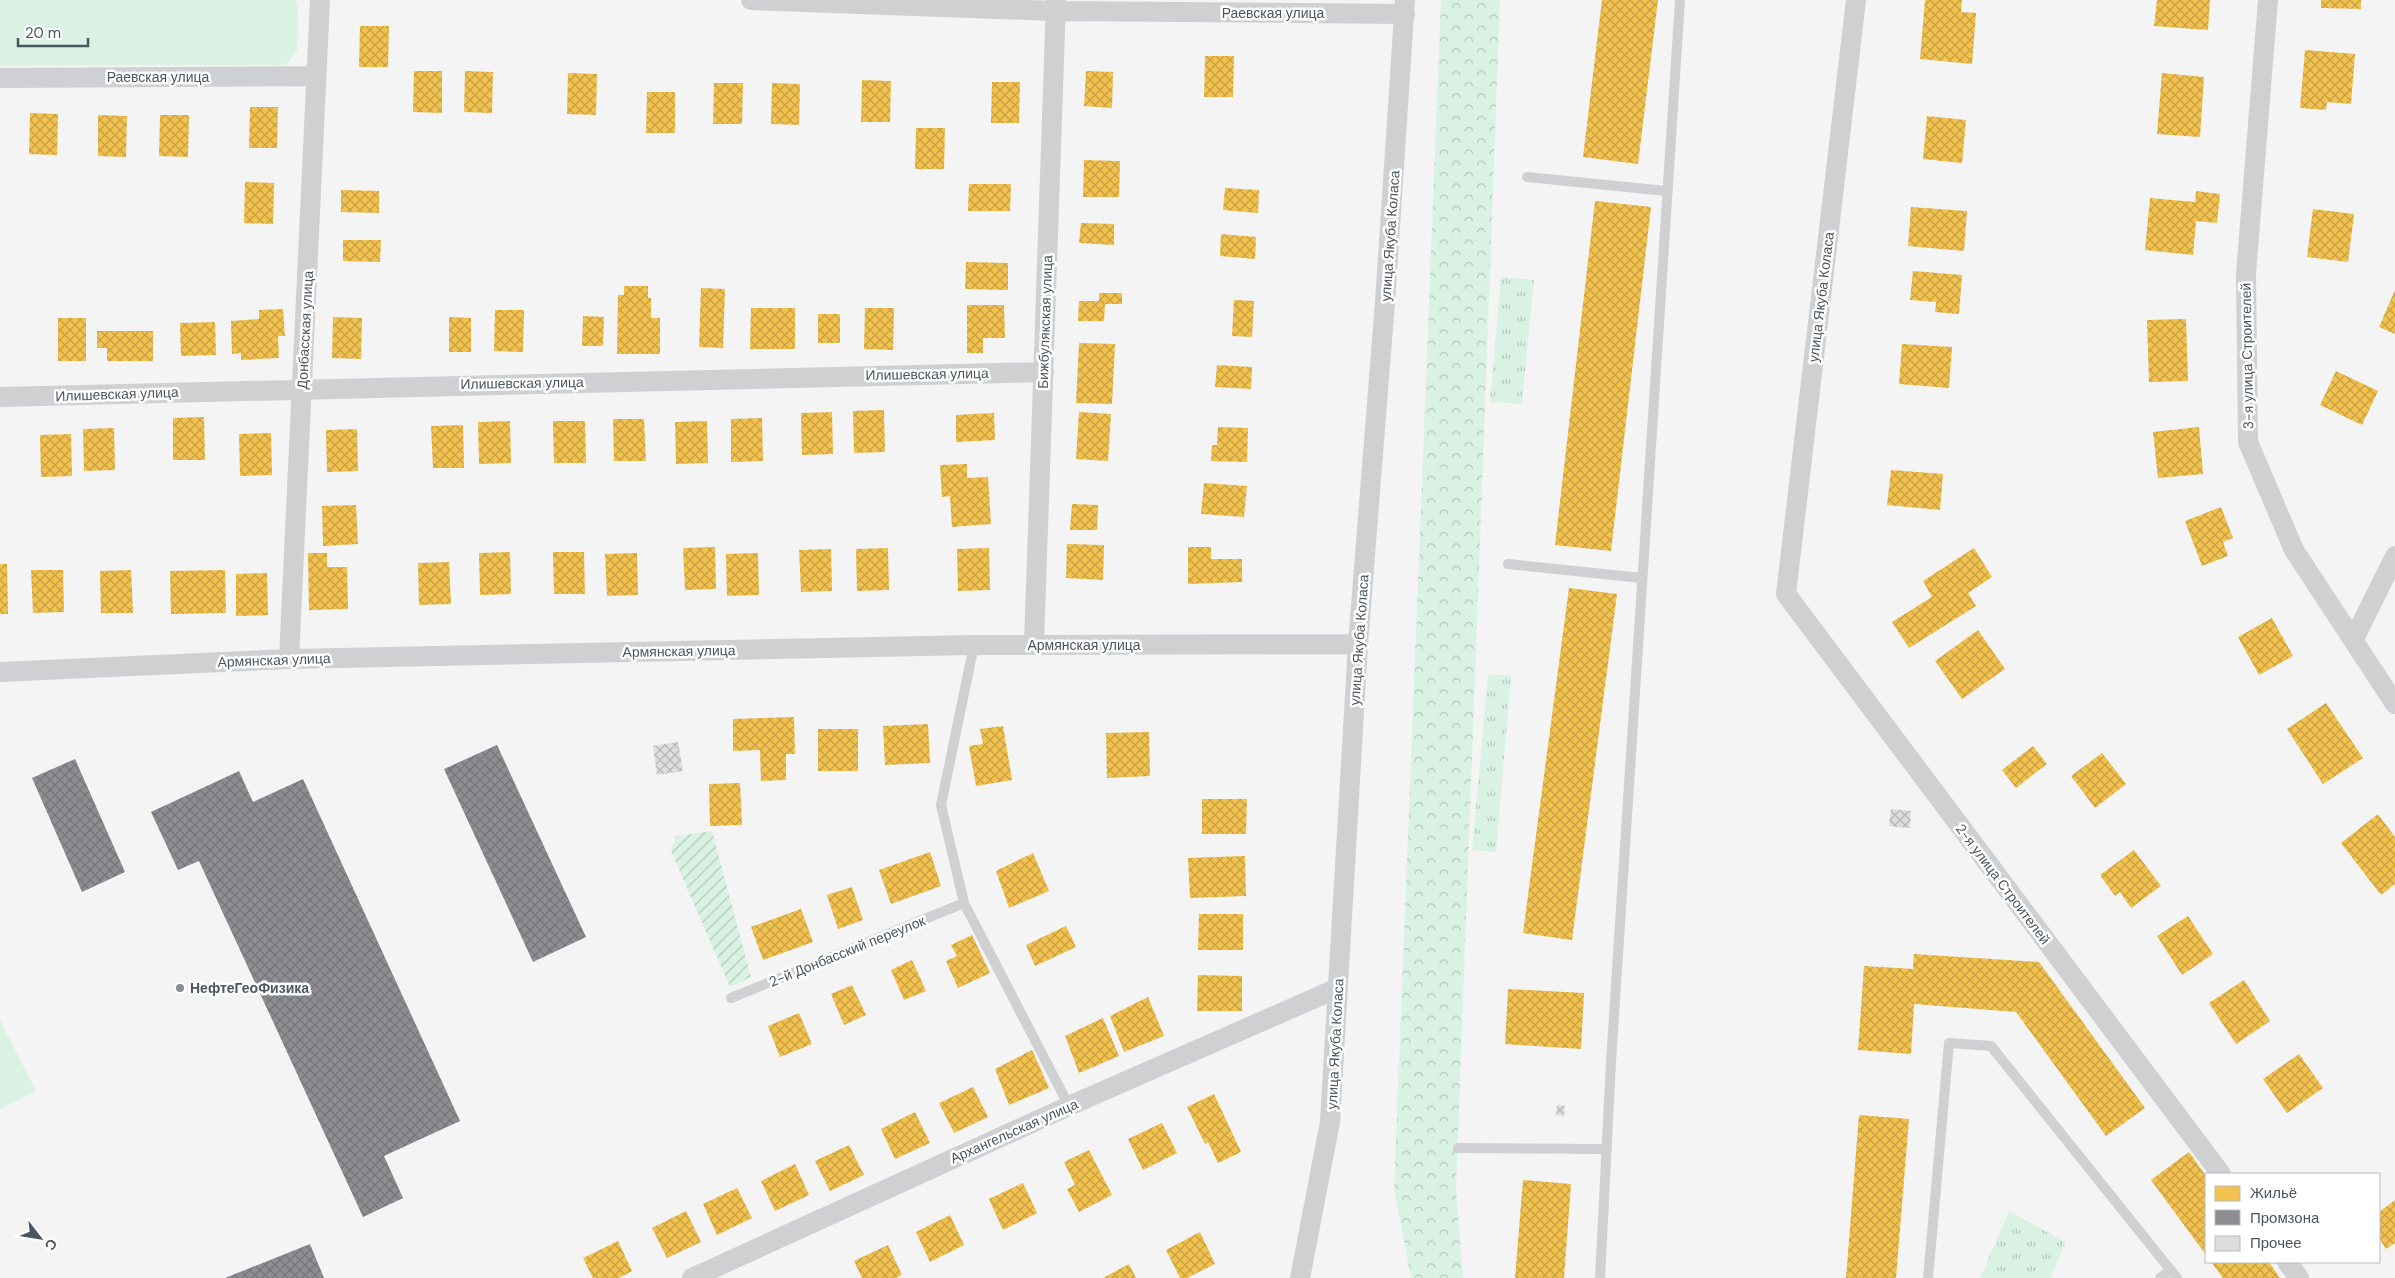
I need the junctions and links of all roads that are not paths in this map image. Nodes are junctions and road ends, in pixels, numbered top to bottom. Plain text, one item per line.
1 (320, 0) edge
2 (752, 0) edge
3 (1680, 0) edge
4 (1856, 0) edge
5 (2268, 0) edge
6 (1056, 6) edge
7 (1405, 7) edge
8 (316, 76) junction
9 (0, 78) edge
10 (1527, 177) dead end
11 (1666, 191) junction
12 (1044, 372) junction
13 (302, 388) junction
14 (0, 397) edge
15 (2395, 556) edge
16 (1508, 564) dead end
17 (1642, 578) junction
18 (1786, 594) joint
19 (2354, 639) junction
20 (1358, 644) junction
21 (974, 645) junction
22 (1034, 645) junction
23 (289, 659) junction
24 (0, 672) edge
25 (2395, 704) edge
26 (964, 903) junction
27 (1338, 988) junction
28 (731, 998) dead end
29 (1068, 1106) junction
30 (1458, 1148) dead end
31 (1607, 1149) junction
32 (2220, 1173) edge
33 (2288, 1263) edge
34 (2174, 1274) edge
35 (692, 1278) edge
36 (1300, 1278) edge
37 (1600, 1278) edge
38 (1928, 1278) edge
39 (2160, 1278) edge
40 (2299, 1278) edge

1 - 8 street, Донбасская улица
2 - 6 street, Раевская улица
3 - 11 lane
4 - 18 street, улица Якуба Коласа
5 - 19 street, 3-я улица Строителей
6 - 7 street, Раевская улица
6 - 12 street, Бижбулякская улица
7 - 20 street, улица Якуба Коласа
8 - 9 street, Раевская улица
8 - 13 street, Донбасская улица
10 - 11 lane
11 - 17 lane
12 - 13 street, Илишевская улица
12 - 22 street, Бижбулякская улица
13 - 14 street, Илишевская улица
13 - 23 street, Донбасская улица
15 - 19 street
16 - 17 lane
17 - 31 lane
18 - 32 street, 2-я улица Строителей
19 - 25 street, 3-я улица Строителей
20 - 22 street, Армянская улица
20 - 27 street, улица Якуба Коласа
21 - 22 street, Армянская улица
21 - 23 street, Армянская улица
21 - 26 lane
23 - 24 street, Армянская улица
26 - 28 lane, 2-й Донбасский переулок
26 - 29 lane
27 - 29 street, Архангельская улица
27 - 36 street, улица Якуба Коласа
29 - 35 street, Архангельская улица
30 - 31 lane
31 - 37 lane
33 - 40 street
34 - 38 lane
34 - 39 lane

